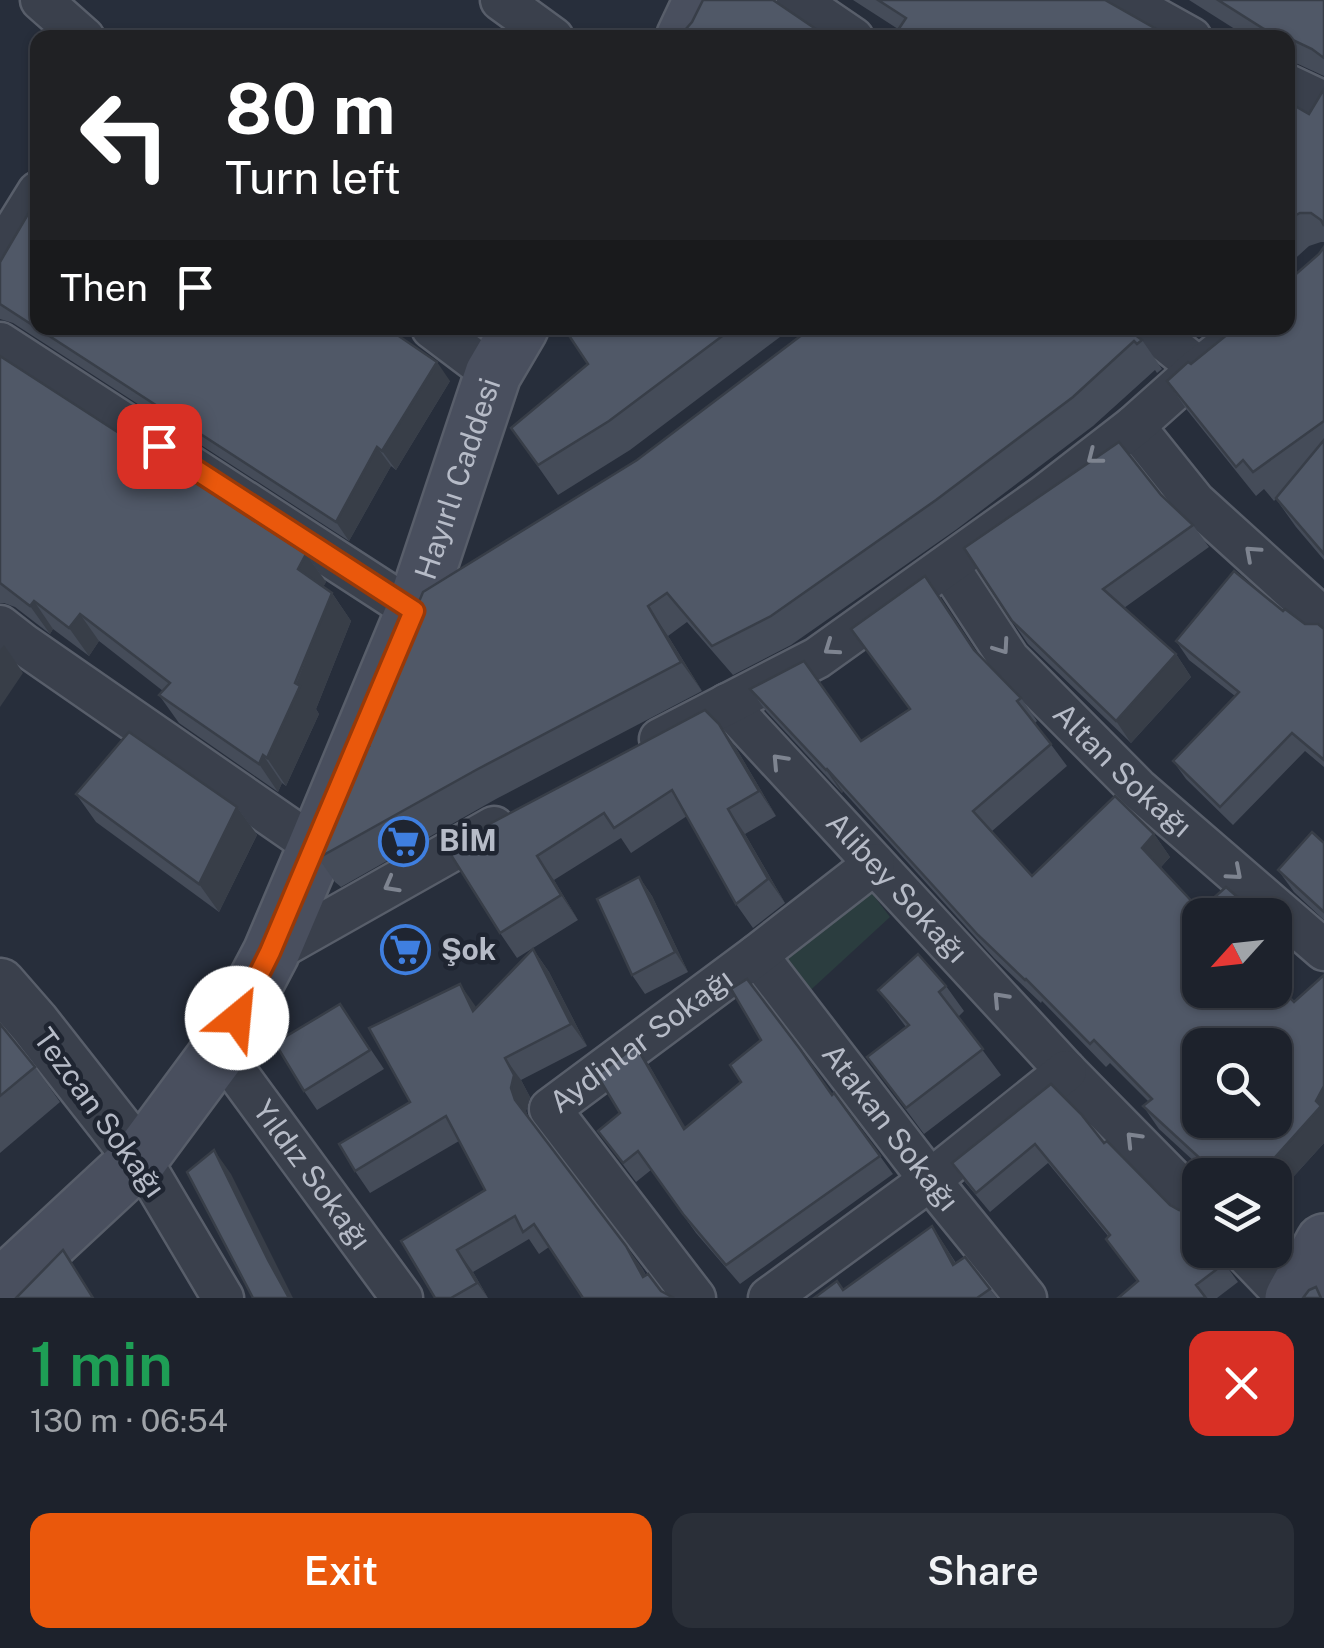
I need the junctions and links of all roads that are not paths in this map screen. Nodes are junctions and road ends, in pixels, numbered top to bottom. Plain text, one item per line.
1 (42, 0) edge
2 (501, 0) edge
3 (797, 0) edge
4 (1123, 0) edge
5 (75, 30) edge
6 (542, 30) edge
7 (841, 30) edge
8 (1164, 30) edge
9 (1295, 88) edge
10 (1324, 102) edge
11 (30, 205) edge
12 (0, 253) edge
13 (441, 335) edge
14 (516, 335) edge
15 (1158, 335) edge
16 (1241, 335) edge
17 (0, 343) edge
18 (1198, 368) junction
19 (493, 374) junction
20 (1134, 426) junction
21 (948, 566) junction
22 (463, 580) edge
23 (414, 611) junction
24 (1324, 619) edge
25 (0, 626) edge
26 (727, 704) junction
27 (625, 758) edge
28 (524, 811) edge
29 (316, 847) junction
30 (874, 864) junction
31 (1324, 950) edge
32 (270, 952) junction
33 (758, 955) junction
34 (0, 984) edge
35 (220, 1050) junction
36 (1066, 1070) junction
37 (140, 1158) junction
38 (930, 1180) junction
39 (1182, 1189) edge
40 (1324, 1242) edge
41 (1260, 1268) edge
42 (0, 1288) edge
43 (223, 1298) edge
44 (402, 1298) edge
45 (696, 1298) edge
46 (770, 1298) edge
47 (1026, 1298) edge
48 (1291, 1298) edge

1 - 5 street
2 - 6 street
3 - 7 street
4 - 8 street
9 - 10 street
11 - 12 street
13 - 19 street
14 - 19 main road, Hayırlı Caddesi
15 - 18 street
16 - 18 street
17 - 23 street
18 - 20 street
19 - 23 main road, Hayırlı Caddesi
20 -> 21 street
24 -> 20 street
21 -> 26 street
21 -> 31 street, Altan Sokağı
22 - 23 street
23 - 29 main road, Hayırlı Caddesi
25 - 29 street
26 - 27 street
30 -> 26 street, Alibey Sokağı
28 -> 32 street
29 - 32 main road, Hayırlı Caddesi
30 - 33 street, Aydinlar Sokağı
36 -> 30 street, Alibey Sokağı
32 - 35 main road, Hayırlı Caddesi
33 - 38 street, Atakan Sokağı
33 - 45 street, Aydinlar Sokağı
34 - 37 street, Tezcan Sokağı
35 - 37 main road, Hayırlı Caddesi
35 - 44 street, Yıldız Sokağı
36 - 38 street
39 -> 36 street, Alibey Sokağı
37 - 42 main road, Hayırlı Caddesi
37 - 43 street, Tezcan Sokağı
38 - 46 street
38 - 47 street, Atakan Sokağı
40 - 48 main road
41 - 48 street

